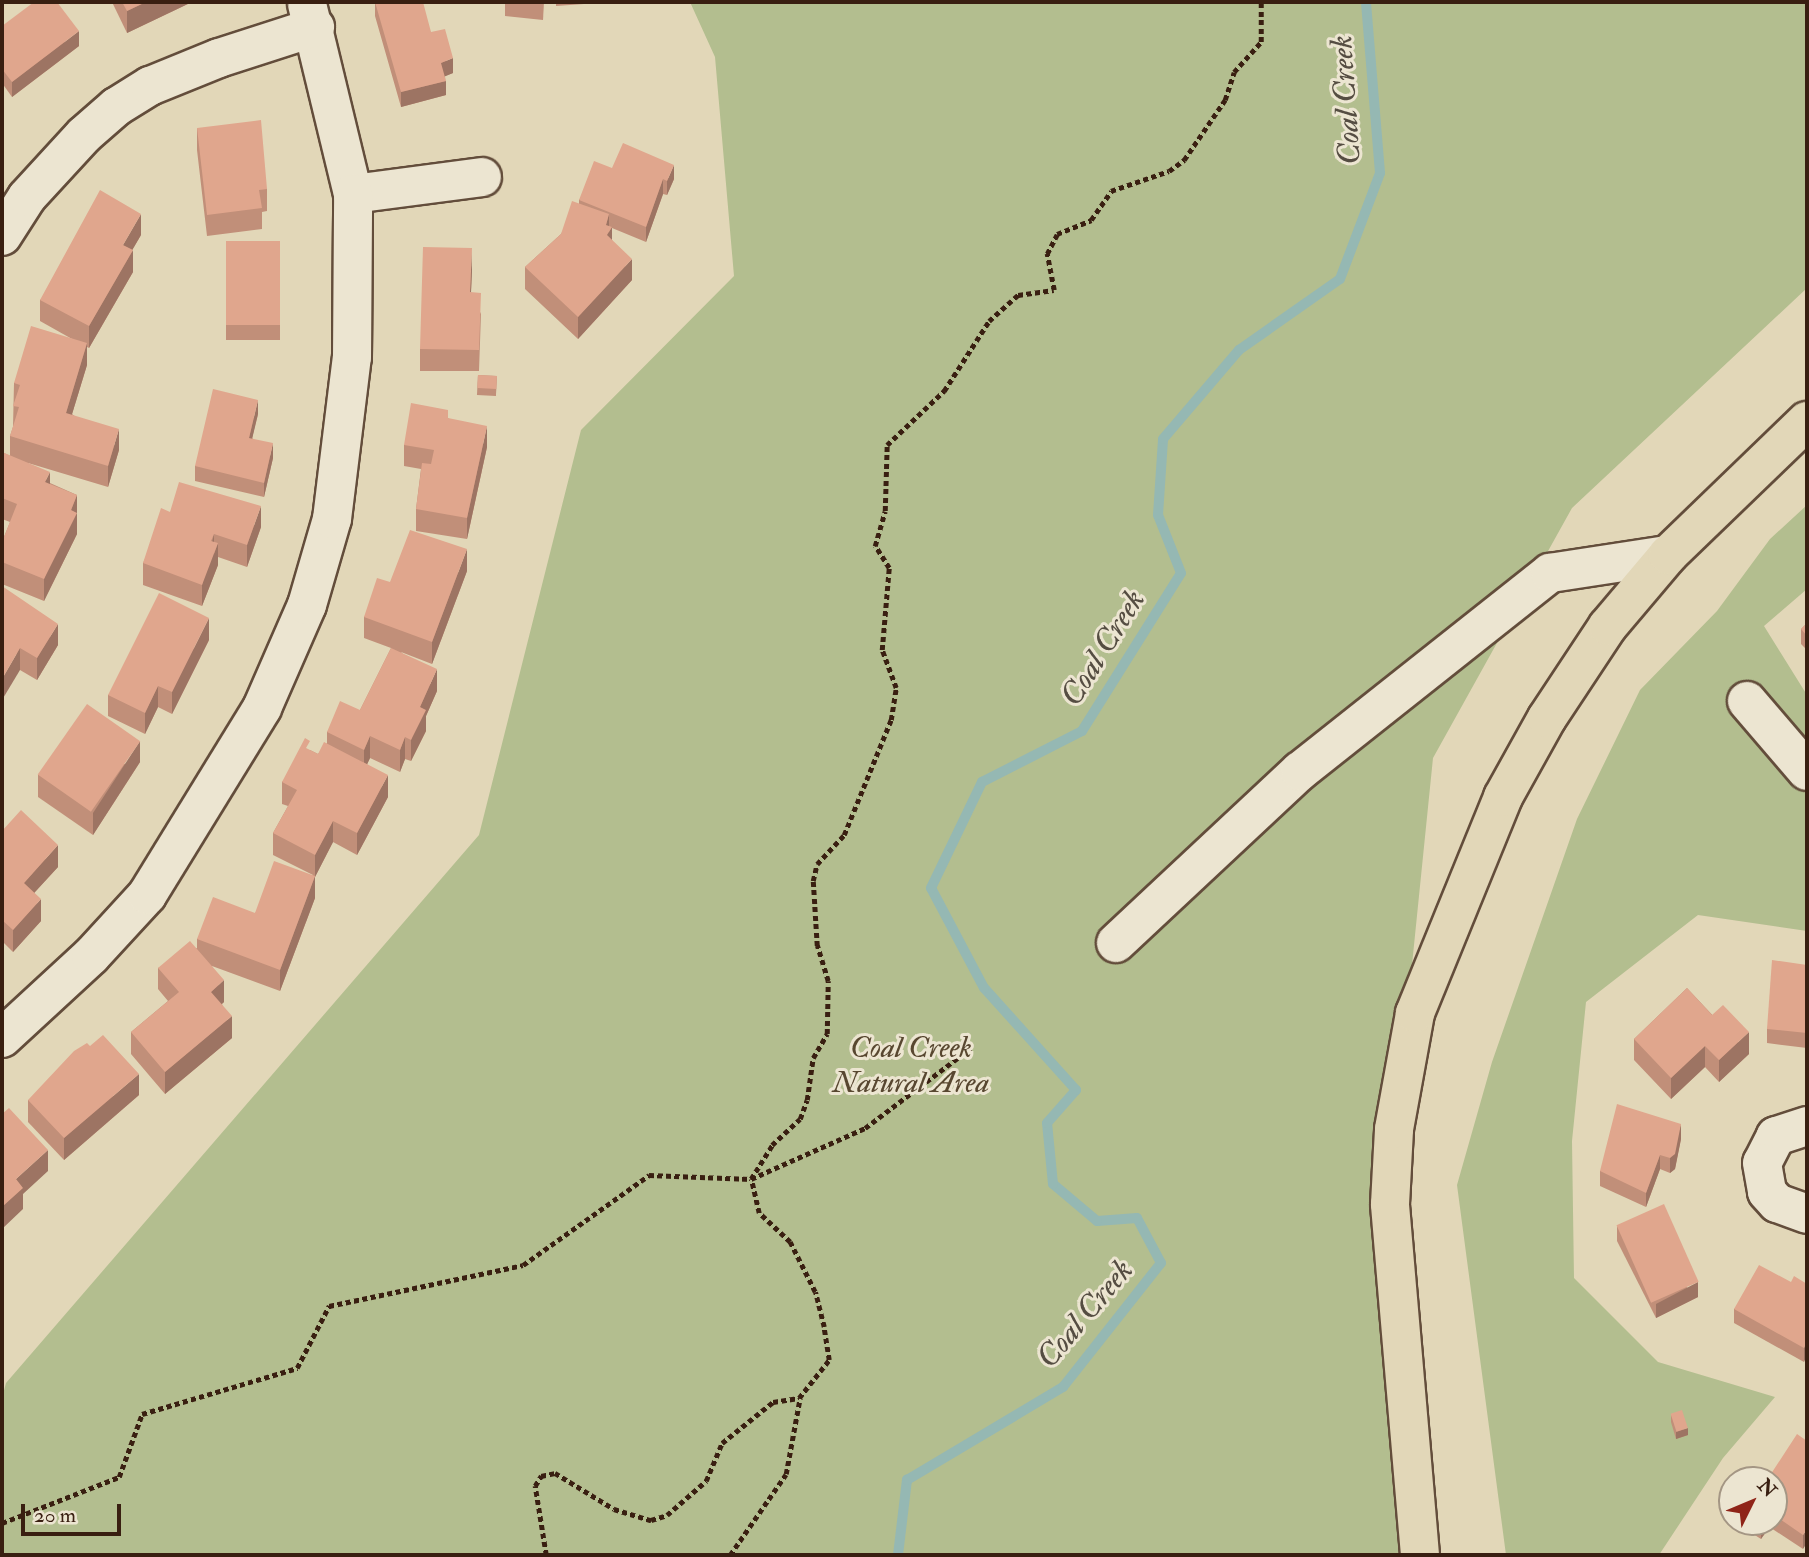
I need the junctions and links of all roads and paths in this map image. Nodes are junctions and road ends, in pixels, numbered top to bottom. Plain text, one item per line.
1 (1261, 2) edge
2 (310, 15) edge
3 (482, 177) dead end
4 (353, 194) junction
5 (2, 236) edge
6 (1807, 421) edge
7 (1668, 555) junction
8 (1747, 701) dead end
9 (1807, 771) edge
10 (1116, 943) dead end
11 (2, 1038) edge
12 (972, 1047) dead end
13 (1807, 1126) edge
14 (751, 1180) junction
15 (1807, 1214) edge
16 (799, 1398) junction
17 (2, 1523) edge
18 (546, 1555) edge
19 (730, 1555) edge
20 (1420, 1555) edge

1 - 14 path
2 - 4 street
2 - 5 street
3 - 4 street
4 - 11 street
6 - 7 main road
7 - 10 street
7 - 20 main road
8 - 9 street
12 - 14 path
13 - 15 street
14 - 16 path
14 - 17 path
16 - 18 path
16 - 19 path

